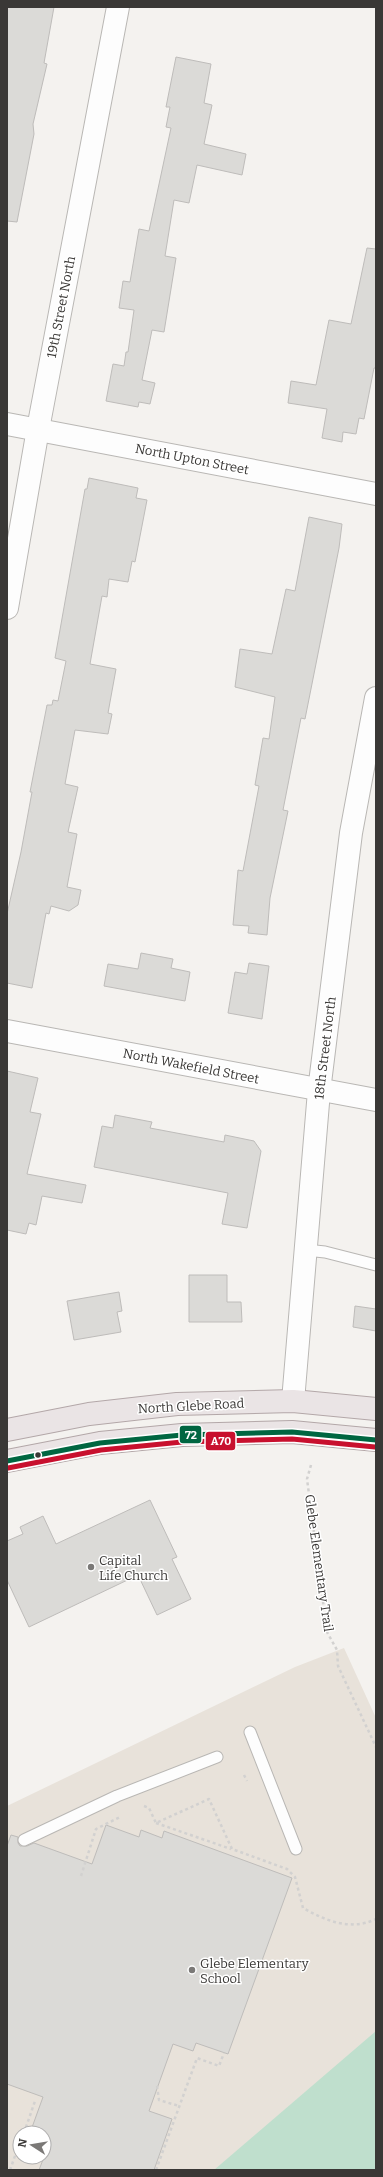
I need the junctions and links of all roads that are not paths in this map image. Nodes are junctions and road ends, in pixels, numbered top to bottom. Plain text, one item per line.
1 (118, 7) edge
2 (7, 424) edge
3 (38, 429) junction
4 (376, 494) edge
5 (7, 608) edge
6 (376, 698) edge
7 (7, 1031) edge
8 (319, 1091) junction
9 (376, 1100) edge
10 (306, 1250) junction
11 (376, 1265) edge
12 (293, 1401) junction
13 (376, 1409) edge
14 (7, 1430) edge
15 (376, 1440) edge
16 (7, 1461) edge
17 (250, 1732) dead end
18 (217, 1757) dead end
19 (24, 1840) dead end
20 (296, 1849) dead end

1 - 3 street, 19th Street North
2 - 3 street, North Upton Street
3 - 4 street, North Upton Street
3 - 5 street, 19th Street North
6 - 8 street, 18th Street North
7 - 8 street, North Wakefield Street
8 - 9 street, North Wakefield Street
8 - 10 street, 18th Street North
10 - 11 lane
10 - 12 street, 18th Street North
12 - 13 main road, North Glebe Road
12 - 14 main road, North Glebe Road
15 - 16 main road
17 - 20 lane
18 - 19 lane

